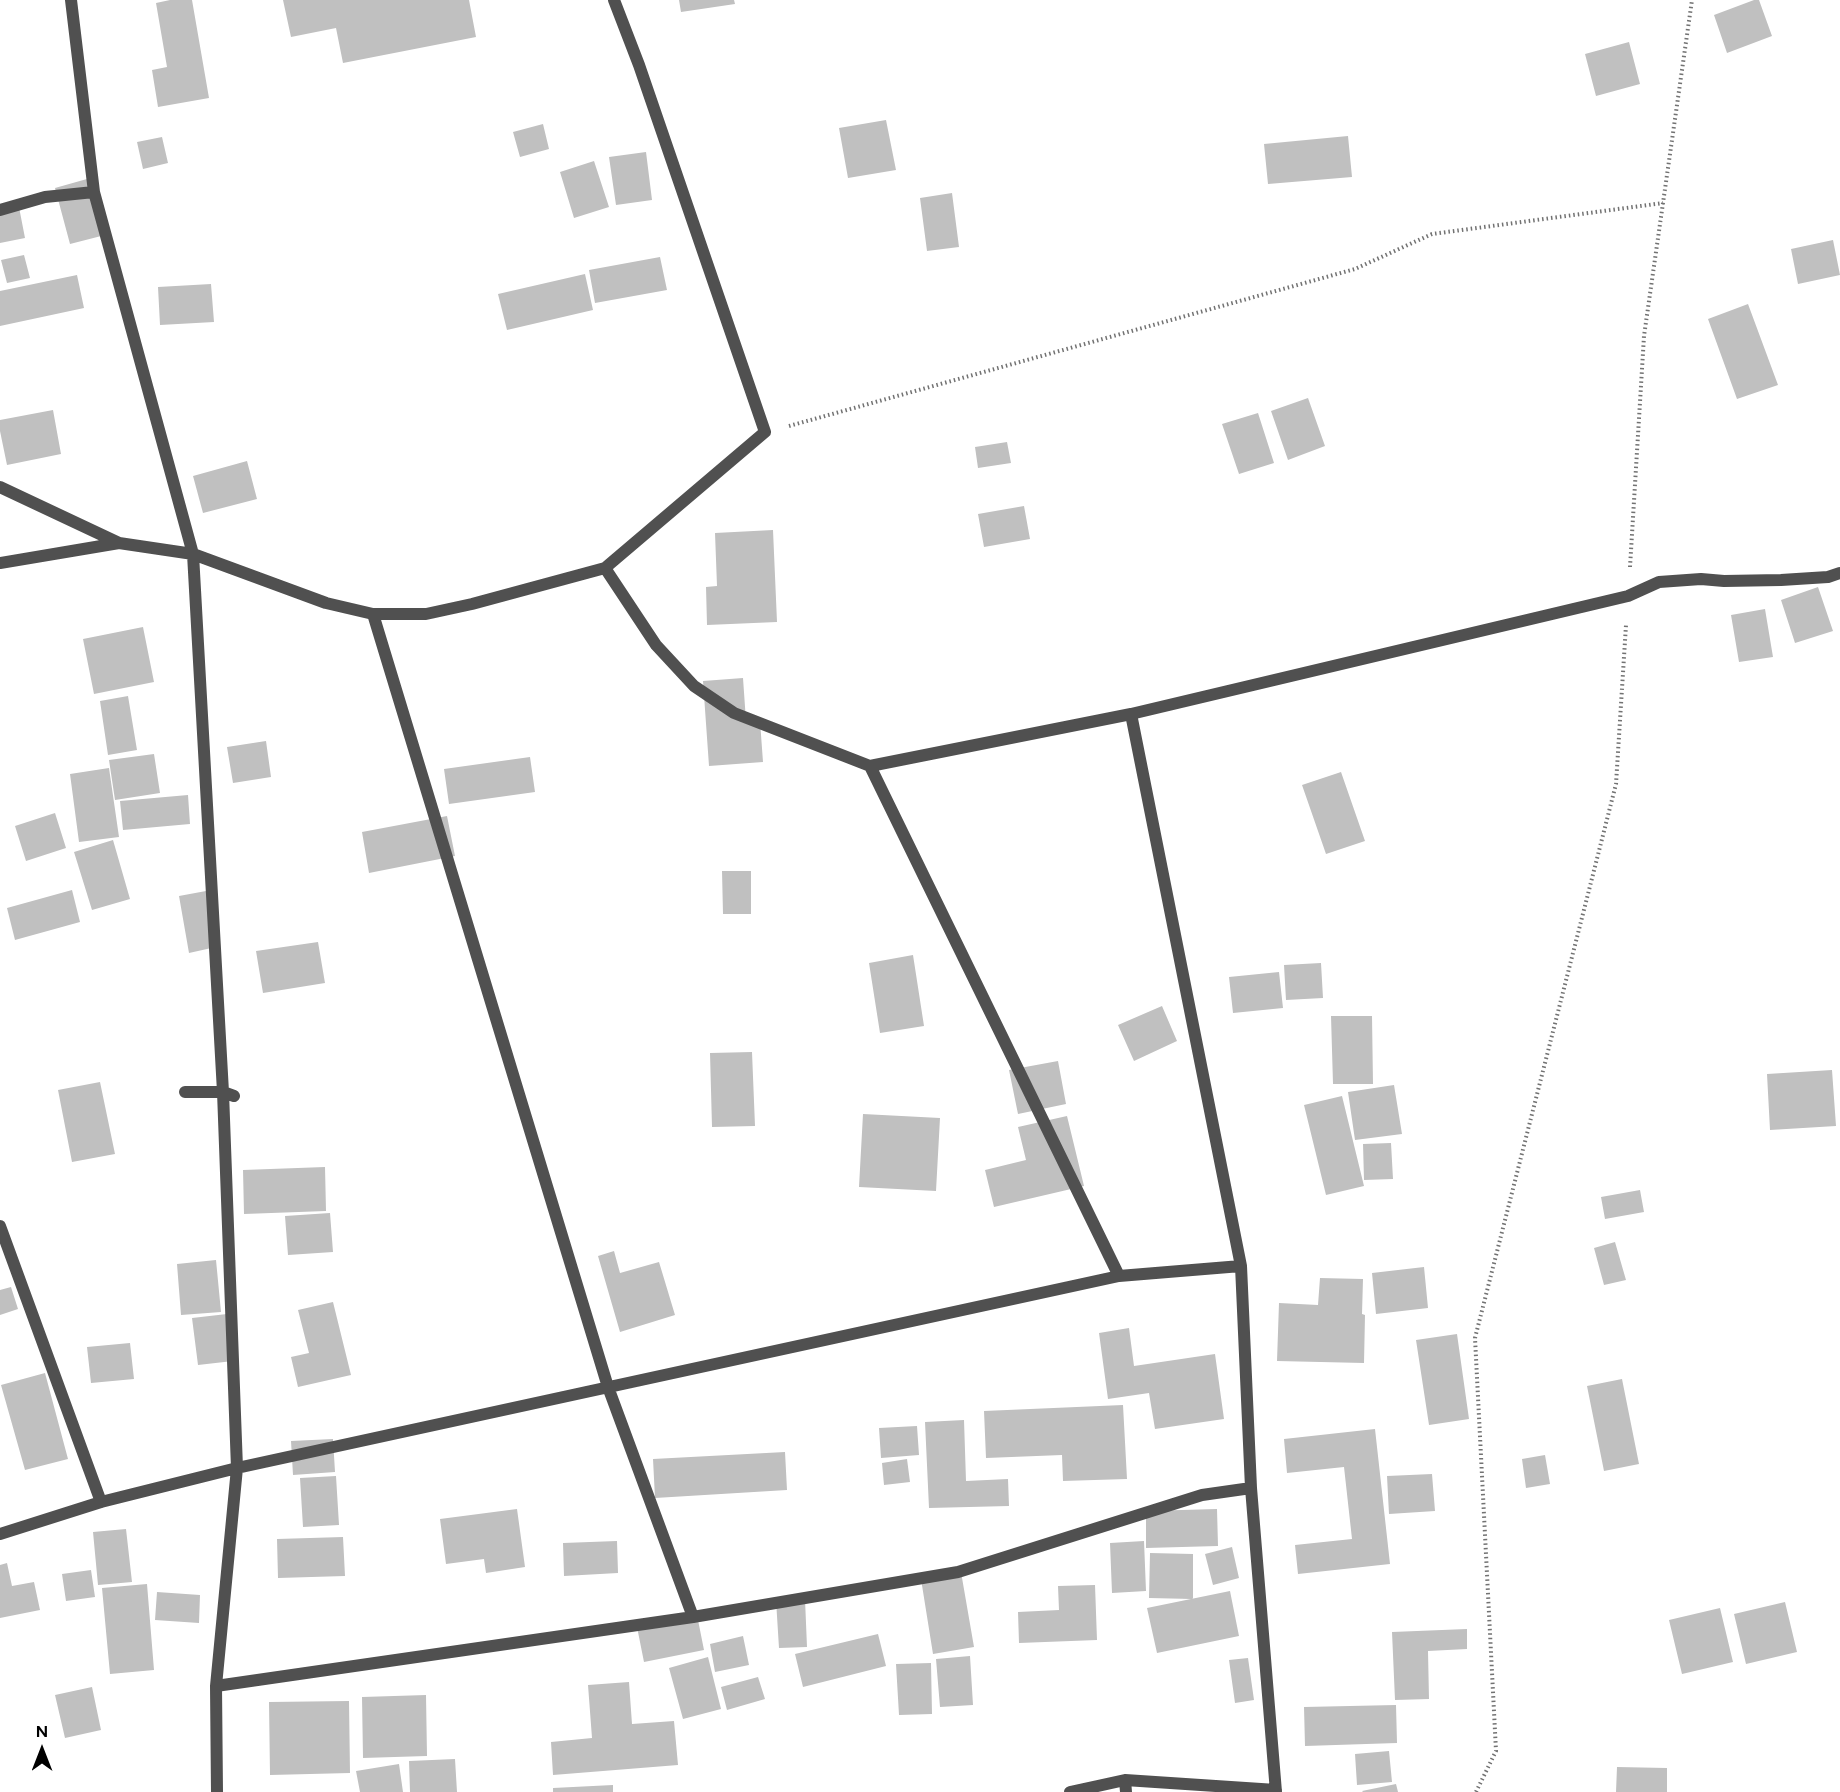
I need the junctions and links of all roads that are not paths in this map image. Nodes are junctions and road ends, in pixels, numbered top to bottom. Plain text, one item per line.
1 (70, 0) edge
2 (614, 0) edge
3 (94, 192) junction
4 (0, 210) edge
5 (0, 487) edge
6 (119, 543) junction
7 (193, 554) junction
8 (0, 563) edge
9 (605, 568) junction
10 (1840, 573) edge
11 (373, 614) junction
12 (1131, 714) junction
13 (870, 766) junction
14 (185, 1092) dead end
15 (228, 1094) junction
16 (0, 1226) edge
17 (1241, 1266) junction
18 (1119, 1276) junction
19 (608, 1387) junction
20 (237, 1468) junction
21 (1251, 1488) junction
22 (101, 1502) junction
23 (0, 1534) edge
24 (693, 1617) junction
25 (216, 1686) junction
26 (1125, 1786) edge
27 (1276, 1791) edge
28 (217, 1792) edge
29 (1070, 1792) edge

1 - 3 street
2 - 9 street
3 - 4 street
3 - 7 street
5 - 6 street
6 - 7 street
6 - 8 street
7 - 11 street
7 - 15 street
9 - 11 street
9 - 13 street
10 - 12 street
11 - 19 street
12 - 13 street
12 - 17 street
13 - 18 street
14 - 15 street
15 - 20 street
16 - 22 street
17 - 18 street
17 - 21 street
18 - 19 street
19 - 20 street
19 - 24 street
20 - 22 street
20 - 25 street
21 - 24 street
21 - 27 street
22 - 23 street
24 - 25 street
25 - 28 street
26 - 27 street
26 - 29 street

